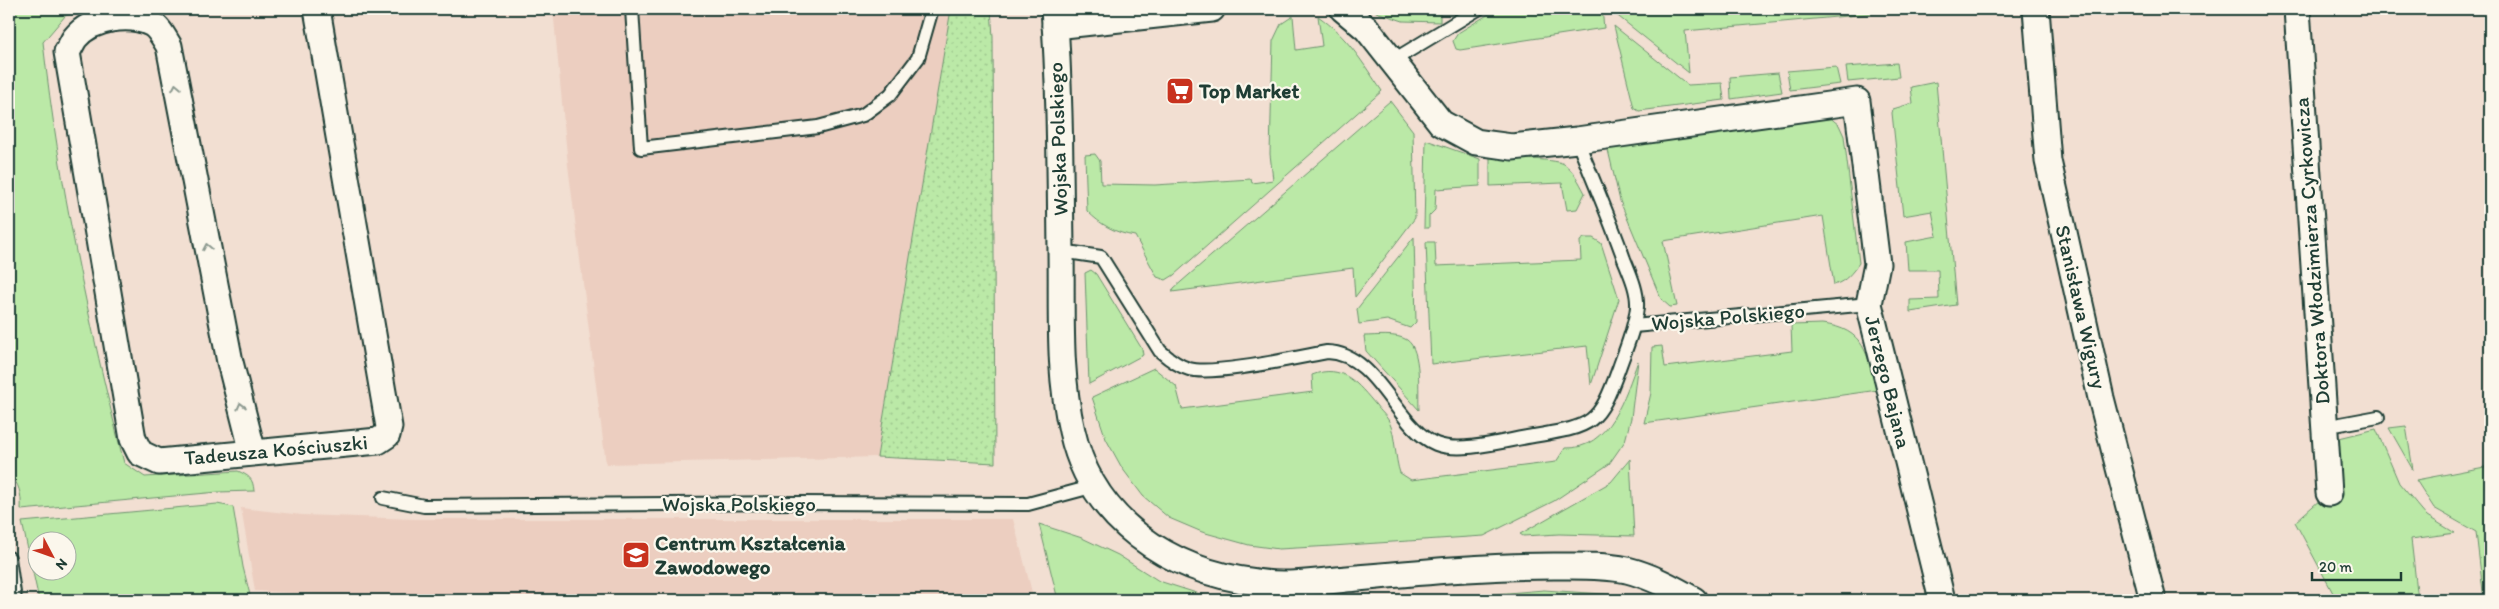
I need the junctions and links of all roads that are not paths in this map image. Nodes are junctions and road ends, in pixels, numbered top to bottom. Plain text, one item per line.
1 (317, 9) edge
2 (632, 9) edge
3 (932, 9) edge
4 (1212, 9) edge
5 (1343, 9) edge
6 (1478, 9) edge
7 (2036, 9) edge
8 (2297, 9) edge
9 (1054, 18) edge
10 (1392, 61) junction
11 (1577, 140) junction
12 (1061, 251) junction
13 (1869, 304) junction
14 (1634, 326) junction
15 (2378, 417) dead end
16 (2324, 427) junction
17 (253, 453) junction
18 (1095, 486) junction
19 (2329, 493) dead end
20 (382, 498) dead end
21 (9, 558) edge
22 (15, 600) edge
23 (1694, 600) edge
24 (1942, 600) edge
25 (2153, 600) edge

1 - 17 street, Tadeusza Kościuszki
2 - 3 lane
4 - 9 street, Wojska Polskiego
5 - 10 street
6 - 10 lane
7 - 25 street, Stanisława Wigury
8 - 16 street, Doktora Włodzimierza Cyrkowicza
9 - 12 street, Wojska Polskiego
10 - 11 street
11 - 13 street, Jerzego Bajana
11 - 14 lane
12 - 14 lane, Wojska Polskiego
12 - 18 street, Wojska Polskiego
13 - 14 lane, Wojska Polskiego
13 - 24 street, Jerzego Bajana
15 - 16 lane
16 - 19 street, Doktora Włodzimierza Cyrkowicza
17 -> 17 street, Tadeusza Kościuszki
18 - 20 lane, Wojska Polskiego
18 - 23 street, Wojska Polskiego
21 - 22 lane

